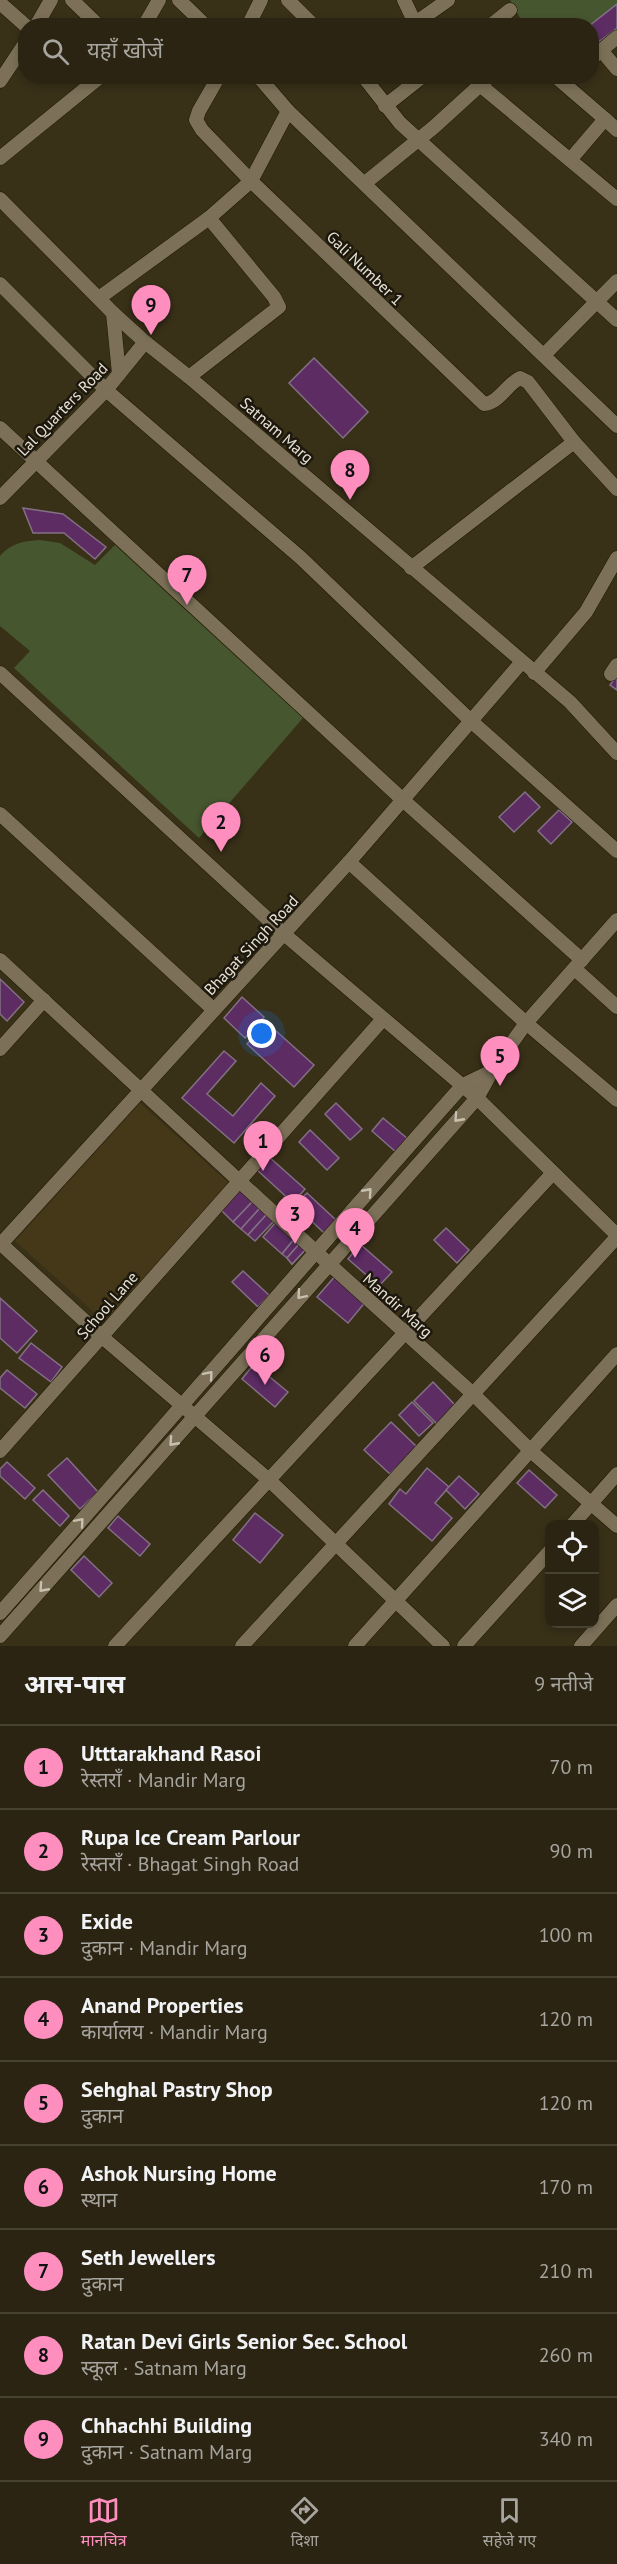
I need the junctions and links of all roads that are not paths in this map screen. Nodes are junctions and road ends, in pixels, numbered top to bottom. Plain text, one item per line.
1 (51, 0) edge
2 (72, 0) edge
3 (159, 0) edge
4 (179, 0) edge
5 (261, 0) edge
6 (288, 0) edge
7 (404, 0) edge
8 (448, 0) edge
9 (0, 3) edge
10 (510, 10) dead end
11 (41, 18) edge
12 (91, 18) edge
13 (149, 18) edge
14 (198, 18) edge
15 (252, 18) edge
16 (306, 18) edge
17 (411, 18) edge
18 (422, 18) edge
19 (500, 18) edge
20 (18, 19) edge
21 (617, 37) edge
22 (599, 52) edge
23 (18, 54) edge
24 (599, 56) edge
25 (617, 69) edge
26 (0, 81) edge
27 (91, 84) edge
28 (214, 84) edge
29 (265, 84) edge
30 (369, 84) edge
31 (413, 84) edge
32 (482, 84) edge
33 (488, 84) edge
34 (568, 84) edge
35 (385, 105) junction
36 (288, 111) junction
37 (605, 119) junction
38 (617, 130) edge
39 (418, 140) junction
40 (0, 158) edge
41 (570, 160) junction
42 (251, 182) junction
43 (365, 183) junction
44 (0, 199) edge
45 (617, 199) edge
46 (208, 218) junction
47 (617, 281) edge
48 (2, 291) edge
49 (99, 298) junction
50 (596, 302) junction
51 (113, 313) junction
52 (617, 320) edge
53 (145, 342) junction
54 (544, 356) junction
55 (119, 374) junction
56 (189, 377) junction
57 (106, 390) junction
58 (617, 426) edge
59 (0, 428) edge
60 (574, 442) junction
61 (35, 461) junction
62 (617, 489) edge
63 (0, 498) edge
64 (617, 558) edge
65 (411, 568) junction
66 (521, 663) junction
67 (0, 673) edge
68 (534, 673) junction
69 (471, 721) junction
70 (614, 744) edge
71 (403, 800) junction
72 (0, 814) edge
73 (617, 851) edge
74 (350, 862) junction
75 (617, 920) edge
76 (284, 934) junction
77 (0, 960) edge
78 (579, 965) junction
79 (44, 1000) junction
80 (617, 1007) edge
81 (214, 1010) junction
82 (383, 1019) junction
83 (526, 1023) junction
84 (0, 1048) edge
85 (492, 1071) junction
86 (463, 1085) junction
87 (141, 1090) junction
88 (477, 1098) junction
89 (617, 1100) edge
90 (552, 1174) junction
91 (238, 1180) junction
92 (617, 1236) edge
93 (0, 1244) edge
94 (315, 1251) junction
95 (328, 1263) junction
96 (405, 1332) junction
97 (101, 1336) junction
98 (617, 1354) edge
99 (472, 1393) junction
100 (183, 1406) junction
101 (196, 1416) junction
102 (0, 1451) edge
103 (531, 1451) junction
104 (617, 1474) edge
105 (269, 1480) junction
106 (592, 1504) junction
107 (577, 1520) edge
108 (617, 1526) edge
109 (336, 1542) junction
110 (545, 1555) edge
111 (396, 1599) junction
112 (617, 1605) edge
113 (0, 1613) edge
114 (0, 1636) edge
115 (115, 1646) edge
116 (242, 1646) edge
117 (355, 1646) edge
118 (444, 1646) edge
119 (464, 1646) edge
120 (581, 1646) edge

1 - 11 street
2 - 12 street
3 - 13 street
4 - 14 street
5 - 15 street
6 - 16 street
7 - 17 street
8 - 18 street
9 - 20 street
10 - 19 street
21 - 22 street
23 - 26 street
24 - 25 street
27 - 40 street
28 - 42 street, Gali Number 1
29 - 36 street
30 - 35 street
31 - 35 street
32 - 39 street
33 - 41 street
34 - 37 street
35 - 39 street
36 - 42 street
36 - 43 street
37 - 38 street
37 - 41 street
39 - 43 street
39 - 50 street
41 - 45 street
42 - 46 street
42 - 60 street, Gali Number 1
43 - 54 street
44 - 49 street, Satnam Marg
46 - 49 street
46 - 56 street
47 - 50 street
48 - 57 street
49 - 51 street, Satnam Marg
50 - 52 street
50 - 54 street
51 - 53 street, Satnam Marg
51 - 55 street
53 - 55 street, Lal Quarters Road
53 - 56 street, Satnam Marg
54 - 58 street
55 - 57 street, Lal Quarters Road
56 - 65 street, Satnam Marg
57 - 61 street, Lal Quarters Road
57 - 69 street
59 - 61 street
60 - 62 street
60 - 65 street
61 - 63 street, Lal Quarters Road
61 - 71 street
64 - 68 street
65 - 66 street, Satnam Marg
66 - 68 street, Satnam Marg
66 - 69 street, Bhagat Singh Road
67 - 76 street
68 - 70 street, Satnam Marg
69 - 71 street, Bhagat Singh Road
69 - 73 street
71 - 74 street, Bhagat Singh Road
71 - 78 street
72 - 81 street
74 - 76 street, Bhagat Singh Road
74 - 83 street
75 - 78 street
76 - 81 street, Bhagat Singh Road
76 - 82 street
77 - 79 street, Mandir Marg
78 - 80 street
78 - 83 street
79 - 84 street
79 - 87 street, Mandir Marg
81 - 87 street, Bhagat Singh Road
82 - 86 street
82 - 91 street, School Lane
83 - 85 street
83 - 89 street
85 - 86 street
85 - 88 street
86 - 88 street
94 -> 86 street
87 - 91 street, Mandir Marg
87 - 93 street, Bhagat Singh Road
88 - 90 street
88 -> 95 street
90 - 92 street
90 - 96 street
91 - 94 street, Mandir Marg
91 - 97 street, School Lane
92 - 99 street
93 - 97 street
94 - 95 street, Mandir Marg
100 -> 94 street
95 - 96 street, Mandir Marg
95 -> 101 street
96 - 99 street, Mandir Marg
96 - 105 street
97 - 100 street
97 - 102 street, School Lane
98 - 103 street
99 - 103 street, Mandir Marg
99 - 109 street
100 - 101 street
113 -> 100 street
101 - 105 street
101 -> 114 street
103 - 106 street, Mandir Marg
103 - 111 street
104 - 106 street
105 - 109 street
105 - 115 street
106 - 107 street
106 - 108 street, Mandir Marg
109 - 111 street
109 - 116 street
110 - 119 street
111 - 117 street
111 - 118 street
112 - 120 street

